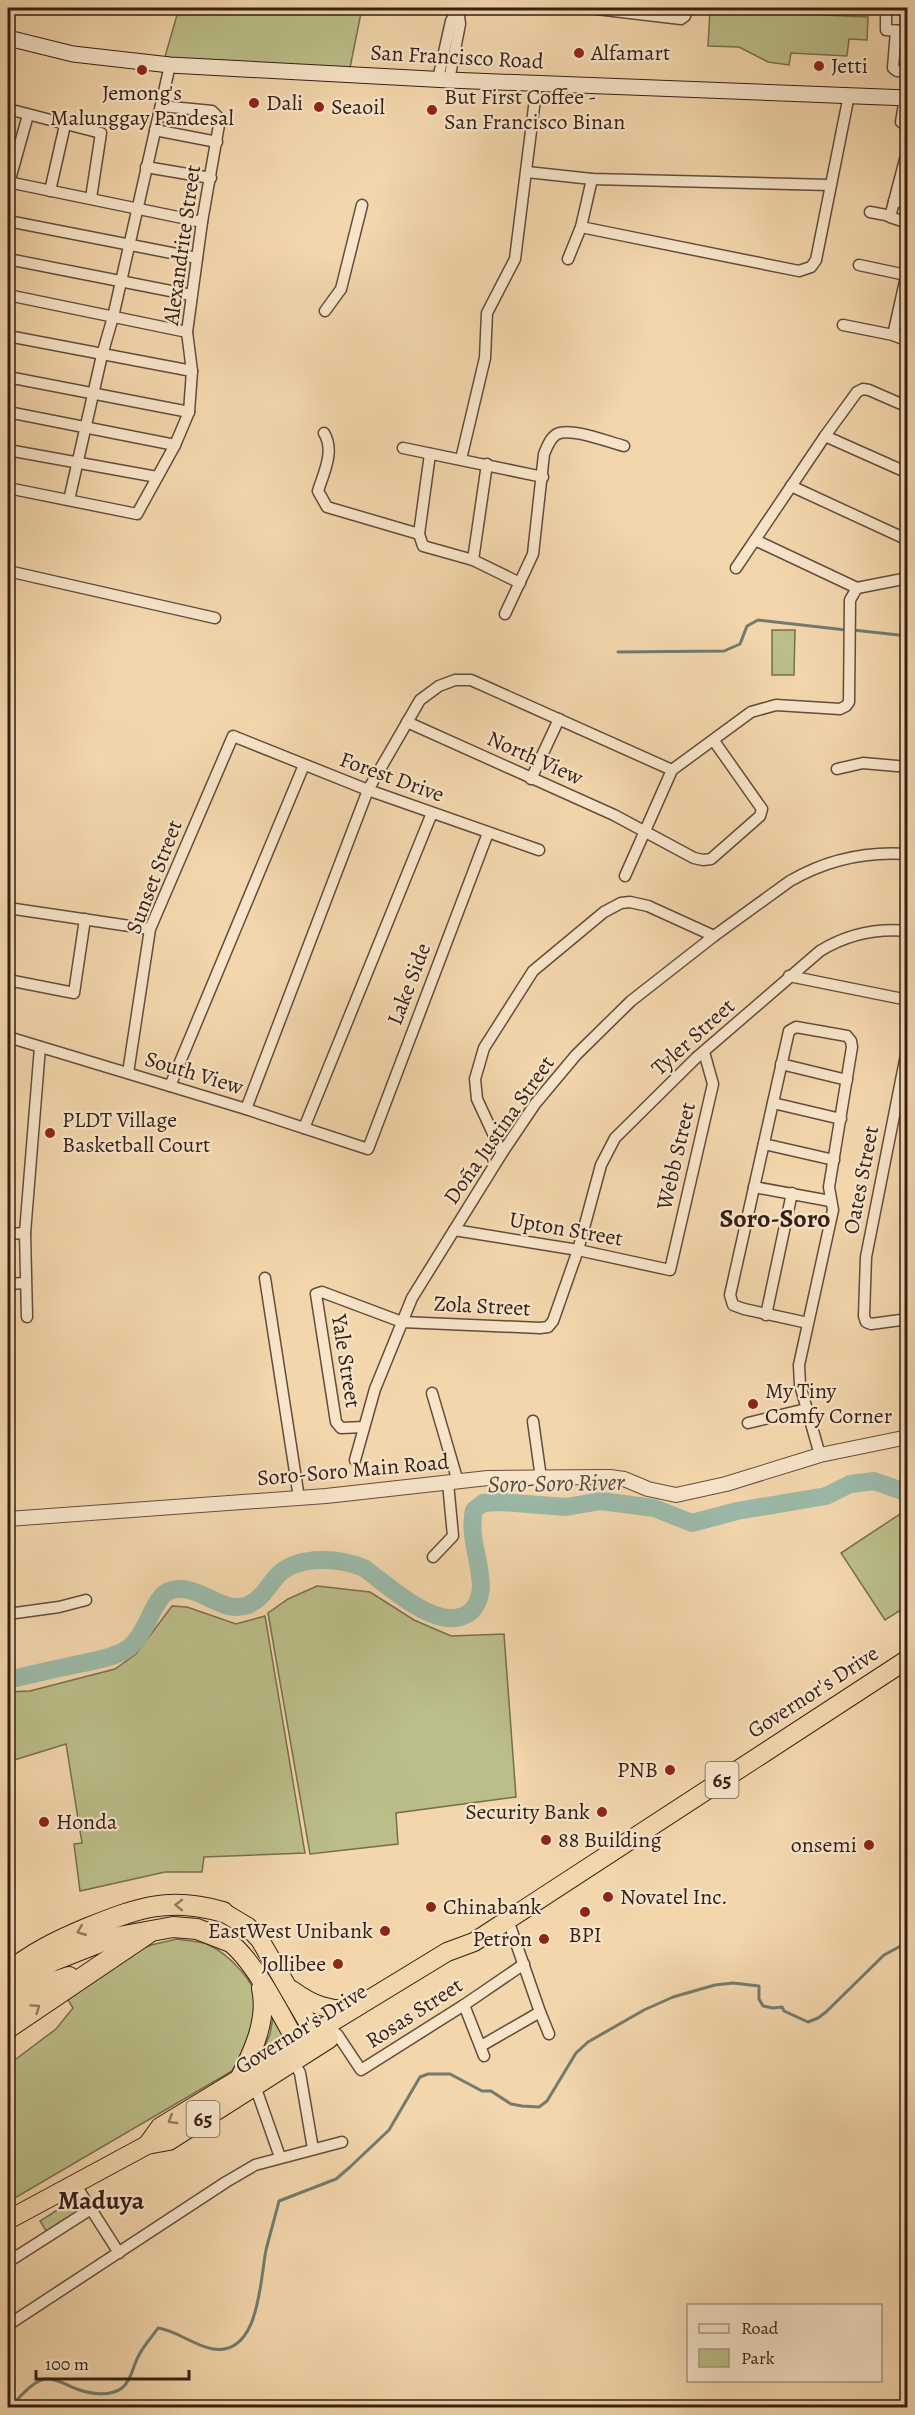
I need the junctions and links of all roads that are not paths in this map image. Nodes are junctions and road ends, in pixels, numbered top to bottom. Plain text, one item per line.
1 (458, 8) edge
2 (588, 8) edge
3 (687, 8) edge
4 (886, 8) edge
5 (634, 11) edge
6 (896, 31) edge
7 (8, 38) edge
8 (170, 65) junction
9 (908, 72) edge
10 (443, 80) junction
11 (537, 83) junction
12 (849, 95) junction
13 (906, 98) edge
14 (161, 106) junction
15 (8, 110) edge
16 (28, 115) junction
17 (65, 125) junction
18 (908, 127) edge
19 (155, 130) junction
20 (217, 142) junction
21 (907, 149) edge
22 (146, 167) junction
23 (527, 172) junction
24 (211, 178) junction
25 (592, 178) junction
26 (8, 182) edge
27 (830, 185) junction
28 (51, 191) junction
29 (91, 198) junction
30 (894, 201) junction
31 (908, 203) edge
32 (362, 206) dead end
33 (136, 208) junction
34 (870, 212) dead end
35 (891, 216) junction
36 (8, 221) edge
37 (202, 222) junction
38 (908, 223) edge
39 (581, 227) junction
40 (128, 244) junction
41 (197, 258) junction
42 (8, 259) edge
43 (568, 259) dead end
44 (859, 265) dead end
45 (907, 272) edge
46 (120, 282) junction
47 (8, 295) edge
48 (191, 296) junction
49 (325, 311) dead end
50 (113, 316) junction
51 (843, 325) dead end
52 (187, 332) junction
53 (893, 335) junction
54 (8, 336) edge
55 (908, 342) edge
56 (102, 355) junction
57 (192, 371) junction
58 (8, 377) edge
59 (93, 393) junction
60 (908, 407) edge
61 (8, 412) edge
62 (189, 412) junction
63 (87, 427) junction
64 (324, 433) dead end
65 (825, 436) junction
66 (175, 445) junction
67 (624, 446) dead end
68 (403, 448) dead end
69 (8, 450) edge
70 (430, 454) junction
71 (461, 459) junction
72 (78, 463) junction
73 (487, 464) junction
74 (908, 473) edge
75 (157, 477) junction
76 (543, 477) junction
77 (791, 486) junction
78 (8, 489) edge
79 (69, 500) junction
80 (419, 534) junction
81 (755, 540) junction
82 (908, 540) edge
83 (473, 560) junction
84 (736, 568) dead end
85 (8, 571) edge
86 (908, 579) edge
87 (520, 583) junction
88 (857, 588) junction
89 (505, 614) dead end
90 (214, 618) dead end
91 (559, 719) junction
92 (407, 722) junction
93 (233, 736) joint
94 (714, 741) junction
95 (304, 765) junction
96 (907, 765) edge
97 (837, 769) dead end
98 (672, 770) junction
99 (531, 779) junction
100 (368, 790) junction
101 (432, 813) junction
102 (645, 832) junction
103 (488, 833) junction
104 (539, 850) dead end
105 (908, 854) edge
106 (625, 876) dead end
107 (8, 908) edge
108 (85, 919) junction
109 (150, 929) junction
110 (908, 931) edge
111 (714, 936) junction
112 (789, 976) junction
113 (8, 980) edge
114 (908, 1000) edge
115 (8, 1037) edge
116 (908, 1045) edge
117 (40, 1047) junction
118 (704, 1052) junction
119 (781, 1064) junction
120 (128, 1073) junction
121 (847, 1080) junction
122 (171, 1086) junction
123 (773, 1103) junction
124 (246, 1109) junction
125 (841, 1119) junction
126 (304, 1128) junction
127 (764, 1144) junction
128 (368, 1149) joint
129 (502, 1153) junction
130 (834, 1160) junction
131 (754, 1187) junction
132 (792, 1193) junction
133 (830, 1201) junction
134 (454, 1230) junction
135 (25, 1233) junction
136 (8, 1234) edge
137 (578, 1250) junction
138 (670, 1270) joint
139 (265, 1278) dead end
140 (25, 1283) junction
141 (8, 1284) edge
142 (766, 1315) junction
143 (27, 1317) dead end
144 (908, 1319) edge
145 (402, 1322) junction
146 (807, 1323) junction
147 (432, 1393) dead end
148 (806, 1409) junction
149 (533, 1420) dead end
150 (748, 1423) dead end
151 (364, 1427) junction
152 (908, 1437) edge
153 (820, 1455) junction
154 (355, 1460) dead end
155 (541, 1478) junction
156 (453, 1482) junction
157 (299, 1497) junction
158 (8, 1519) edge
159 (433, 1557) dead end
160 (86, 1600) dead end
161 (8, 1614) edge
162 (908, 1659) edge
163 (223, 1912) joint
164 (508, 1920) junction
165 (152, 1931) junction
166 (228, 1941) joint
167 (474, 1942) junction
168 (524, 1964) junction
169 (100, 1967) junction
170 (8, 1973) edge
171 (258, 1977) junction
172 (288, 1987) junction
173 (8, 1989) edge
174 (465, 2005) junction
175 (8, 2007) edge
176 (358, 2008) junction
177 (540, 2012) junction
178 (8, 2028) edge
179 (337, 2034) junction
180 (549, 2034) dead end
181 (318, 2039) junction
182 (298, 2054) junction
183 (247, 2083) junction
184 (342, 2142) dead end
185 (313, 2149) junction
186 (280, 2157) junction
187 (75, 2184) junction
188 (91, 2209) junction
189 (9, 2220) edge
190 (119, 2253) junction
191 (8, 2262) edge
192 (8, 2325) edge
193 (8, 2401) edge
194 (12, 2408) edge

1 - 10 street
2 - 5 street
3 - 5 street
4 - 6 street
6 - 9 street
7 - 8 main road, San Francisco Road
8 - 10 main road, San Francisco Road
8 - 14 street
10 - 11 main road, San Francisco Road
11 - 12 main road, San Francisco Road
11 - 23 street
12 - 13 main road, San Francisco Road
12 - 27 street
13 - 18 street
14 - 19 street
14 - 20 street, Alexandrite Street
15 - 16 street
16 - 17 street
16 - 26 street
17 - 28 street
17 - 29 street
19 - 20 street
19 - 22 street
20 - 24 street, Alexandrite Street
21 - 30 street
22 - 24 street
22 - 33 street
23 - 25 street
23 - 71 street
24 - 37 street, Alexandrite Street
25 - 27 street
25 - 39 street
26 - 28 street
27 - 39 street
28 - 29 street
29 - 33 street
30 - 31 street
30 - 35 street
32 - 49 street
33 - 37 street
33 - 40 street
34 - 35 street
35 - 38 street
36 - 40 street
37 - 41 street, Alexandrite Street
39 - 43 street
40 - 41 street
40 - 46 street
41 - 48 street, Alexandrite Street
42 - 46 street
44 - 45 street
45 - 53 street
46 - 48 street
46 - 50 street
47 - 50 street
48 - 52 street, Alexandrite Street
50 - 52 street
50 - 56 street
51 - 53 street
52 - 57 street, Alexandrite Street
53 - 55 street
54 - 56 street
56 - 57 street
56 - 59 street
57 - 62 street, Alexandrite Street
58 - 59 street
59 - 62 street
59 - 63 street
60 - 65 street
61 - 63 street
62 - 66 street, Alexandrite Street
63 - 66 street
63 - 72 street
64 - 80 street
65 - 74 street
65 - 77 street
66 - 75 street, Alexandrite Street
67 - 76 street
68 - 70 street
69 - 72 street
70 - 71 street
70 - 80 street
71 - 73 street
72 - 75 street
72 - 79 street
73 - 76 street
73 - 83 street
75 - 79 street, Alexandrite Street
76 - 87 street
77 - 81 street
77 - 82 street
78 - 79 street
80 - 83 street
81 - 84 street
81 - 88 street
83 - 87 street
85 - 90 street
86 - 88 street
87 - 89 street
88 - 94 street
91 - 92 street
91 - 98 street
91 - 99 street
92 - 99 street, North View
92 - 100 street
93 - 95 street, Forest Drive
93 - 109 street, Sunset Street
94 - 98 street
94 - 102 street, North View
95 - 100 street, Forest Drive
95 - 122 street
96 - 97 street
98 - 102 street
99 - 102 street, North View
100 - 101 street, Forest Drive
100 - 124 street
101 - 103 street, Forest Drive
101 - 126 street
102 - 106 street
103 - 104 street, Forest Drive
103 - 128 street, Lake Side
105 - 111 street, Doña Justina Street
107 - 108 street
108 - 109 street
108 - 113 street
109 - 120 street, Sunset Street
110 - 112 street, Tyler Street
111 - 129 street, Doña Justina Street
111 - 129 street
112 - 114 street
112 - 118 street, Tyler Street
115 - 117 street, South View
116 - 144 street, Oates Street
117 - 120 street, South View
117 - 135 street
118 - 137 street, Tyler Street
118 - 138 street, Webb Street
119 - 121 street
119 - 121 street
119 - 123 street
120 - 122 street, South View
121 - 125 street
122 - 124 street, South View
123 - 125 street
123 - 127 street
124 - 126 street, South View
125 - 130 street
126 - 128 street, South View
127 - 130 street
127 - 131 street
129 - 134 street, Doña Justina Street
130 - 133 street
131 - 132 street
131 - 142 street
132 - 133 street
132 - 142 street
133 - 146 street
134 - 137 street, Upton Street
134 - 145 street, Doña Justina Street
135 - 136 street
135 - 140 street
137 - 138 street, Upton Street
137 - 145 street, Zola Street
139 - 157 street
140 - 141 street
140 - 143 street
142 - 146 street
145 - 151 street, Doña Justina Street
145 - 151 street, Yale Street
146 - 148 street
147 - 156 street
148 - 150 street
148 - 153 street
149 - 155 street
151 - 154 street, Doña Justina Street
152 - 153 street, Soro-Soro Main Road
153 - 155 street, Soro-Soro Main Road
155 - 156 street, Soro-Soro Main Road
156 - 157 street, Soro-Soro Main Road
156 - 159 street
157 - 158 street, Soro-Soro Main Road
160 - 161 street
162 - 164 highway, Governor's Drive / 65
163 -> 170 highway
163 - 172 highway
164 - 167 highway, Governor's Drive / 65
164 - 168 street
165 - 166 highway
165 - 169 highway
165 - 173 highway
166 - 171 highway
167 - 176 highway, Governor's Drive / 65
167 - 179 highway, Governor's Drive / 65
168 - 174 street, Rosas Street
168 - 177 street
169 - 175 highway
178 -> 169 highway
171 - 182 highway
171 - 183 highway
172 - 176 highway
172 - 181 highway
174 - 177 street
174 - 179 street, Rosas Street
176 - 181 highway, Governor's Drive / 65
177 - 180 street
179 - 181 highway, Governor's Drive / 65
181 - 182 highway, Governor's Drive / 65
182 - 183 highway, Governor's Drive / 65
182 - 185 street
183 - 186 street
183 - 187 highway, Governor's Drive / 65
184 - 185 street
185 - 186 street
186 - 190 street
187 - 188 street
187 - 189 highway, Governor's Drive / 65
188 - 190 street
188 - 191 street
190 - 192 street
193 - 194 street

